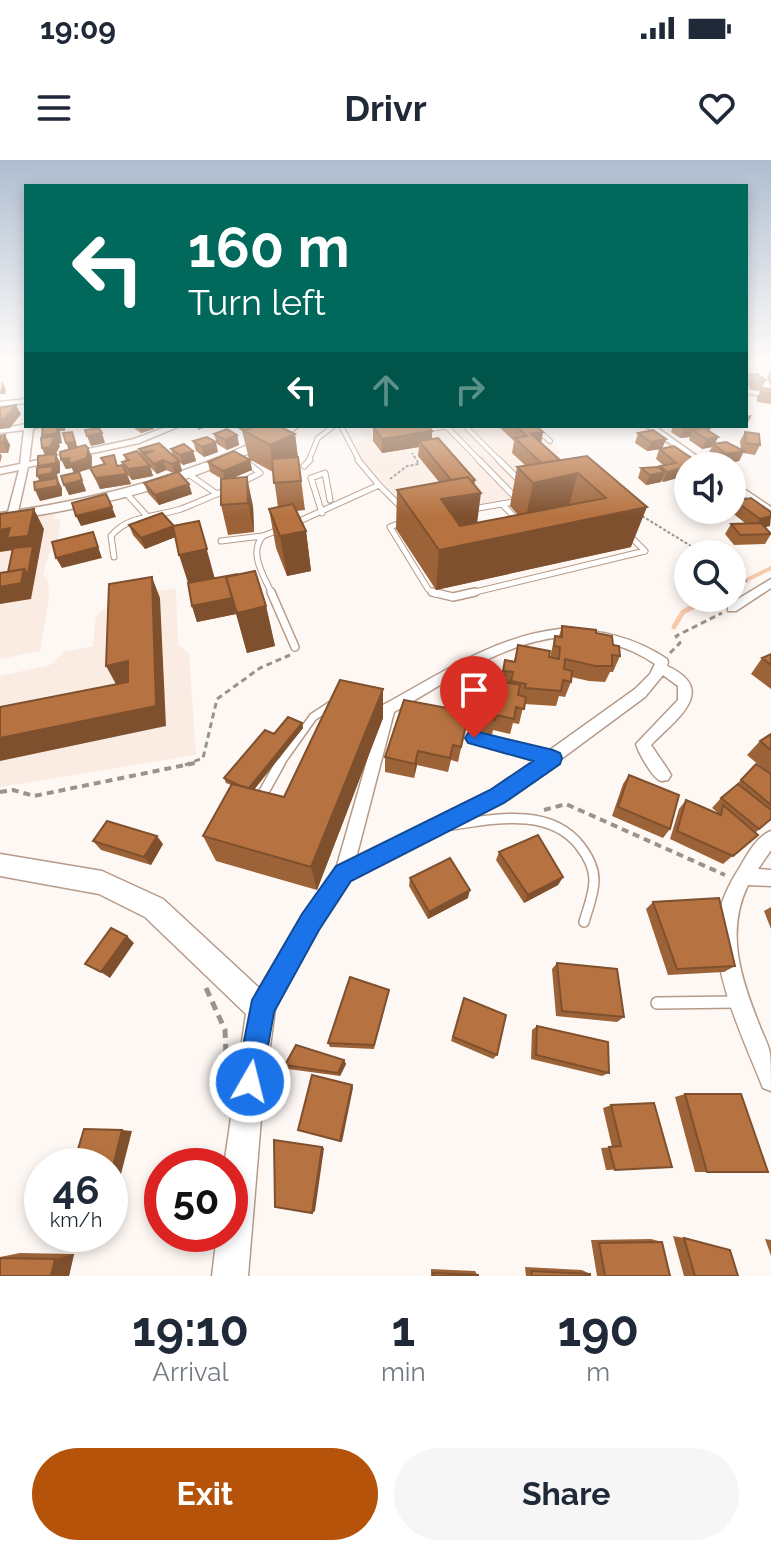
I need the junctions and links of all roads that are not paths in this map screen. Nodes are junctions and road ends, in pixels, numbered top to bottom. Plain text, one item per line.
1 (24, 428) edge
2 (32, 428) edge
3 (171, 428) edge
4 (290, 428) edge
5 (331, 428) edge
6 (342, 428) edge
7 (431, 428) edge
8 (449, 428) edge
9 (467, 428) edge
10 (535, 428) edge
11 (653, 428) edge
12 (0, 431) edge
13 (408, 431) edge
14 (550, 441) dead end
15 (687, 452) edge
16 (236, 455) junction
17 (304, 466) dead end
18 (24, 467) junction
19 (0, 471) edge
20 (187, 473) junction
21 (379, 485) junction
22 (125, 492) junction
23 (510, 492) junction
24 (217, 494) junction
25 (746, 494) edge
26 (330, 500) dead end
27 (519, 501) junction
28 (502, 504) junction
29 (470, 510) junction
30 (771, 511) edge
31 (322, 513) junction
32 (6, 516) edge
33 (147, 516) junction
34 (408, 520) junction
35 (480, 521) edge
36 (525, 528) edge
37 (263, 536) junction
38 (221, 541) dead end
39 (114, 557) dead end
40 (771, 583) edge
41 (746, 599) edge
42 (295, 647) road end
43 (662, 665) junction
44 (351, 703) edge
45 (474, 738) dead end
46 (553, 758) junction
47 (663, 775) dead end
48 (260, 799) edge
49 (443, 826) junction
50 (771, 838) edge
51 (0, 865) edge
52 (344, 873) junction
53 (744, 877) junction
54 (771, 878) edge
55 (584, 922) dead end
56 (740, 1002) junction
57 (657, 1003) dead end
58 (261, 1009) junction
59 (771, 1080) edge
60 (230, 1276) edge

1 - 12 street
2 - 18 street
3 - 18 street
4 - 16 street
5 - 17 lane
6 - 21 lane
7 - 13 lane
8 - 23 lane
9 - 23 lane
10 - 14 lane
11 - 15 street
16 - 20 street
16 - 24 lane
18 - 19 street
18 - 32 street
20 - 22 street
20 - 24 lane
21 - 31 lane
21 - 34 lane
22 - 32 street
22 - 33 lane
23 - 27 lane
24 - 33 lane
25 - 30 street
26 - 31 lane
27 - 28 lane
27 - 34 lane
28 - 29 lane
28 - 36 lane
29 - 34 lane
29 - 35 lane
31 - 37 lane
33 - 39 lane
37 - 38 lane
37 - 42 lane
40 - 41 street
43 - 46 street
43 - 47 street
43 - 52 street
44 - 48 lane
45 - 46 lane
46 - 49 street
49 - 52 street
49 - 55 lane
50 - 53 street
51 - 58 main road
52 - 58 street
53 - 54 street
53 - 56 street
56 - 57 lane
56 - 59 street
58 - 60 main road

